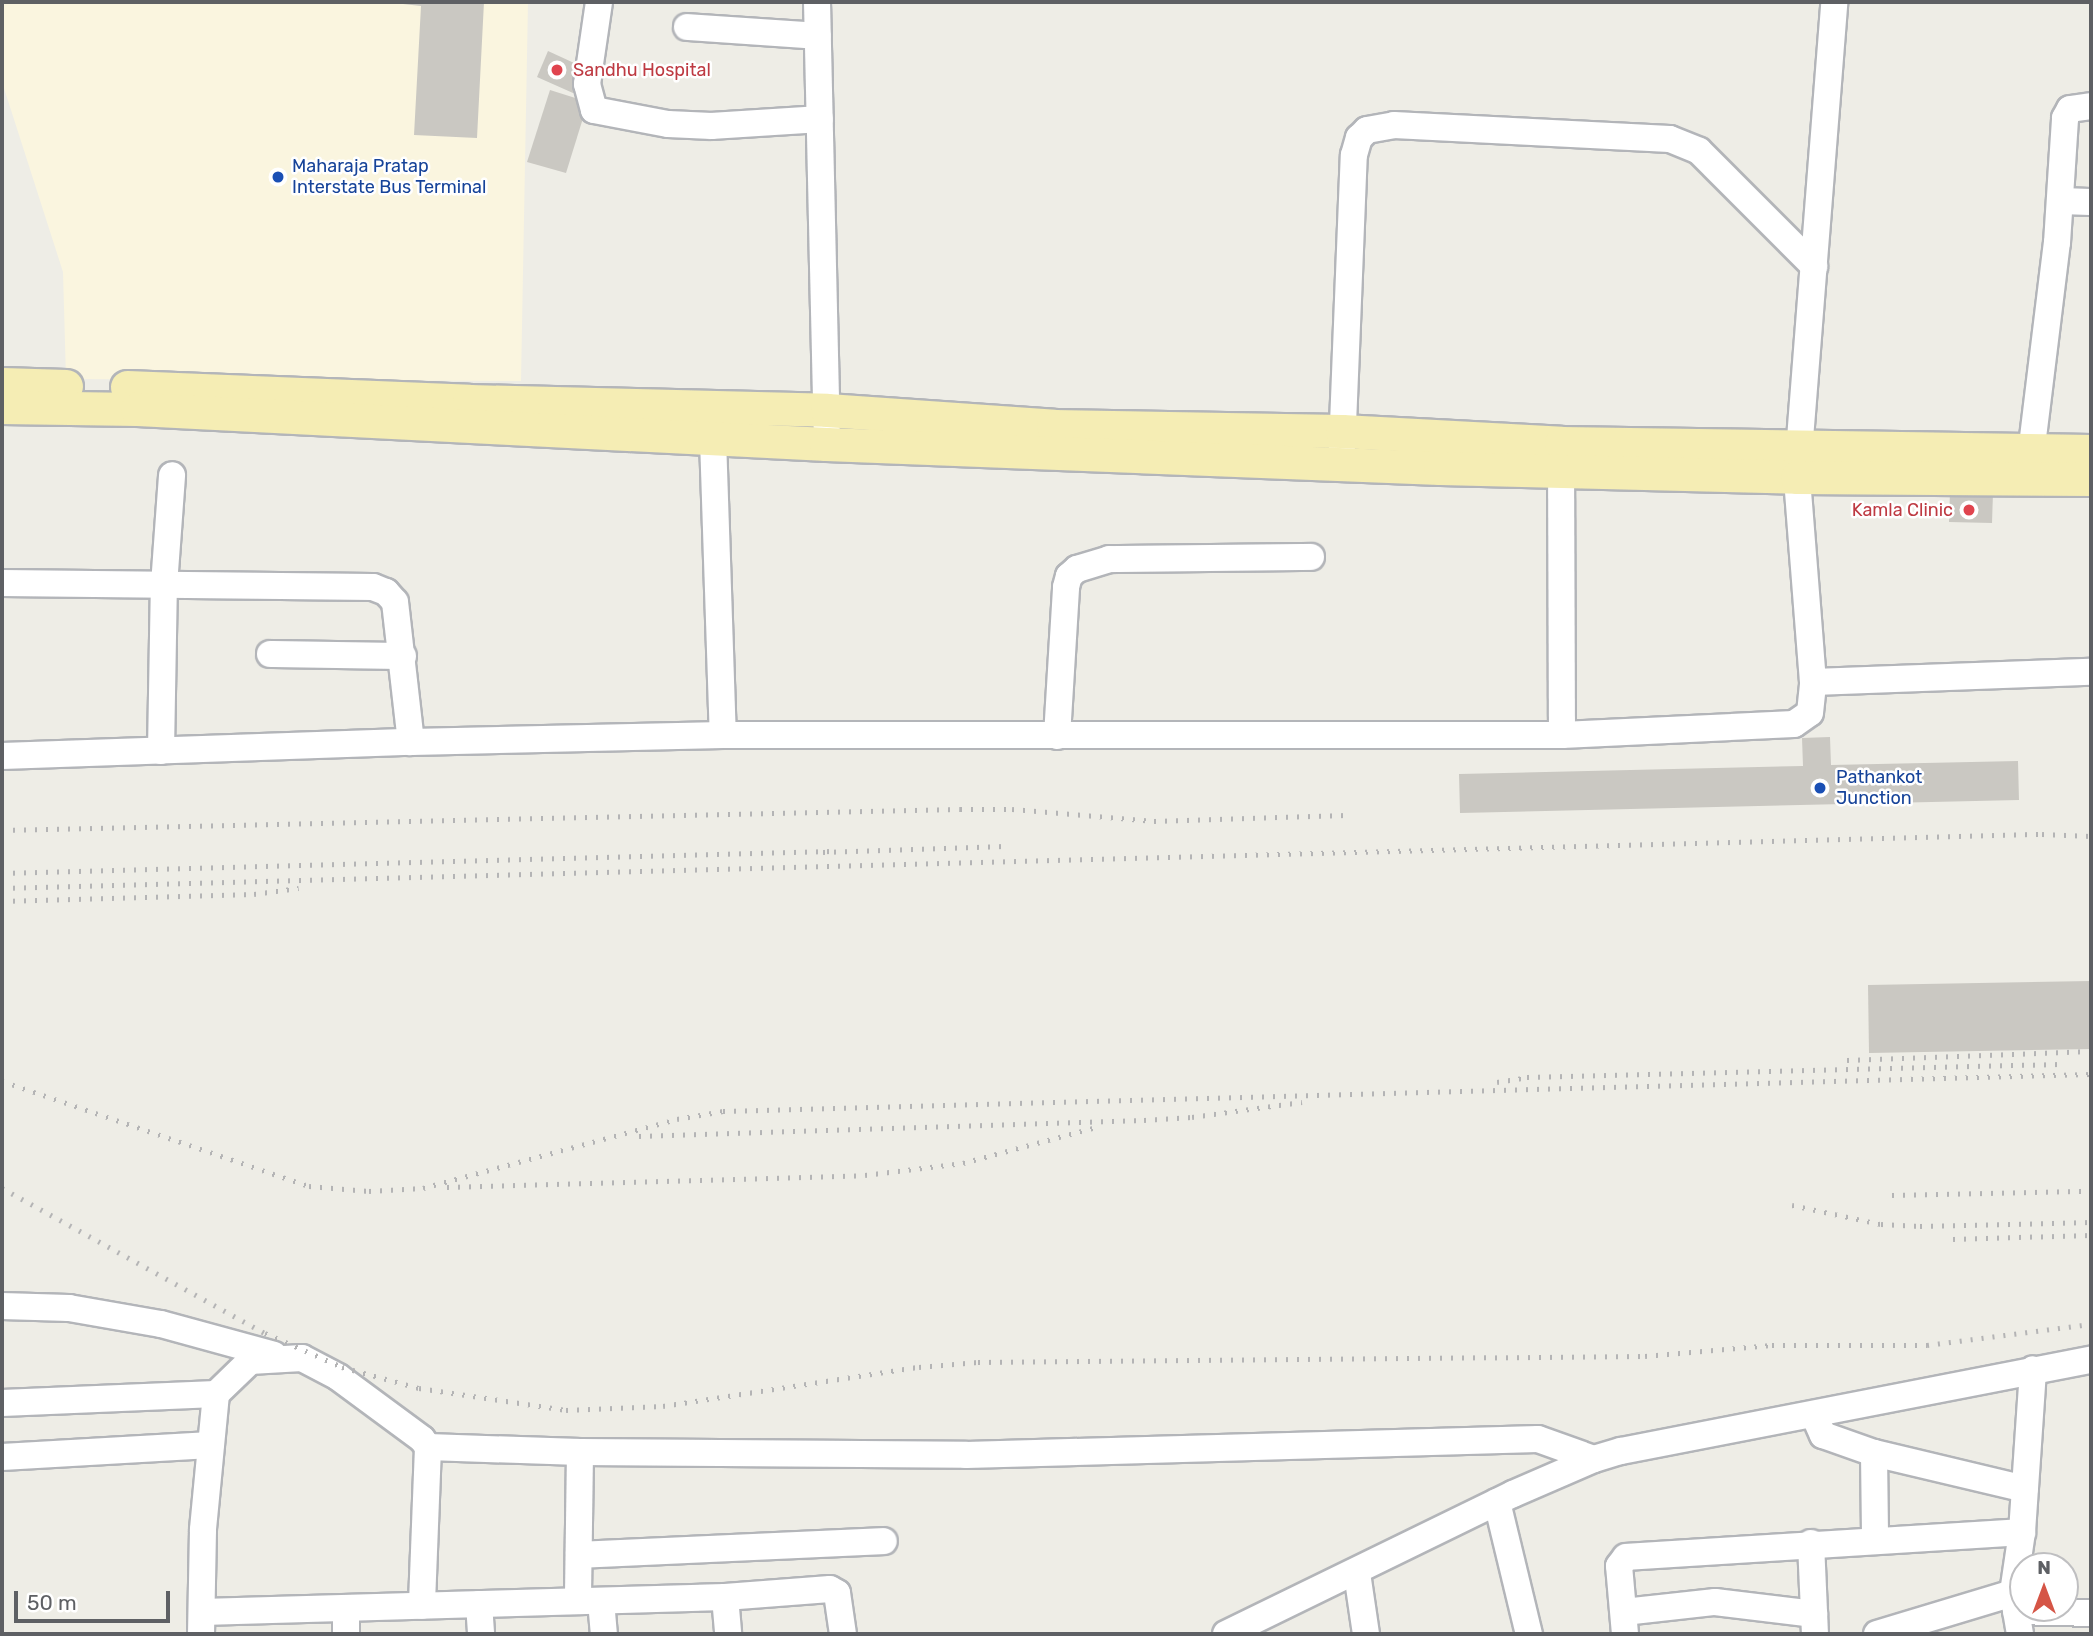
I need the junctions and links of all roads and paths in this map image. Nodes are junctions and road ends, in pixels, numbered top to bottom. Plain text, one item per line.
1 (599, 2) edge
2 (817, 2) edge
3 (1834, 2) edge
4 (687, 27) dead end
5 (818, 36) junction
6 (2091, 106) edge
7 (820, 119) junction
8 (2061, 201) junction
9 (2091, 202) edge
10 (1814, 266) junction
11 (2, 383) edge
12 (2, 407) edge
13 (827, 410) junction
14 (713, 439) junction
15 (826, 444) junction
16 (1342, 447) junction
17 (2091, 451) edge
18 (1561, 457) junction
19 (1798, 461) junction
20 (2030, 466) junction
21 (172, 475) dead end
22 (2091, 479) edge
23 (1311, 557) dead end
24 (2, 583) edge
25 (164, 585) junction
26 (270, 654) dead end
27 (403, 656) junction
28 (2091, 672) edge
29 (1813, 682) junction
30 (723, 735) junction
31 (1562, 735) junction
32 (1057, 736) junction
33 (411, 741) junction
34 (161, 751) junction
35 (2, 756) edge
36 (2, 1306) edge
37 (283, 1358) junction
38 (2091, 1360) edge
39 (2033, 1369) junction
40 (216, 1394) junction
41 (2, 1403) edge
42 (1814, 1415) junction
43 (211, 1445) junction
44 (428, 1447) junction
45 (580, 1452) junction
46 (1874, 1453) junction
47 (2, 1457) edge
48 (1594, 1459) junction
49 (2025, 1489) junction
50 (1497, 1502) junction
51 (2022, 1532) junction
52 (1875, 1540) junction
53 (884, 1541) dead end
54 (1811, 1544) junction
55 (2021, 1552) edge
56 (579, 1555) junction
57 (1356, 1573) junction
58 (725, 1597) junction
59 (589, 1601) junction
60 (479, 1604) junction
61 (422, 1606) junction
62 (2009, 1614) edge
63 (346, 1621) edge
64 (202, 1623) edge
65 (1625, 1623) edge
66 (1814, 1624) edge
67 (481, 1634) edge
68 (604, 1634) edge
69 (727, 1634) edge
70 (843, 1634) edge
71 (1226, 1634) edge
72 (1366, 1634) edge
73 (1529, 1634) edge
74 (1877, 1634) edge

1 - 7 street
2 - 5 street
3 - 10 street
4 - 5 street
5 - 7 street
6 - 8 street
7 - 13 street
8 - 9 street
8 - 20 street
10 - 16 street
10 - 19 street
11 - 13 main road
12 - 14 main road
13 - 15 street
13 - 16 main road
14 - 15 main road
14 - 30 street
15 - 16 main road
16 - 18 main road
17 - 20 main road
18 - 19 main road
18 - 31 street
19 - 20 main road
19 - 29 street
20 - 22 main road
21 - 25 street
23 - 32 street
24 - 25 street
25 - 27 street
25 - 34 street
26 - 27 street
27 - 33 street
28 - 29 street
29 - 31 street
30 - 32 street
30 - 33 street
31 - 32 street
33 - 34 street
34 - 35 street
36 - 37 street
37 - 40 street
37 - 44 street
38 - 39 street
39 - 42 street
39 - 49 street
40 - 41 street
40 - 43 street
42 - 46 street
42 - 48 street
43 - 47 street
43 - 64 street
44 - 45 street
44 - 61 street
45 - 48 street
45 - 56 street
46 - 49 street
46 - 52 street
48 - 50 street
49 - 51 street
50 - 57 street
50 - 73 street
51 - 52 street
51 - 55 street
52 - 54 street
53 - 56 street
54 - 65 street
54 - 66 street
56 - 59 street
57 - 71 street
57 - 72 street
58 - 59 street
58 - 69 street
58 - 70 street
59 - 60 street
59 - 68 street
60 - 61 street
60 - 67 street
61 - 63 street
62 - 74 street
63 - 64 street
65 - 66 street

